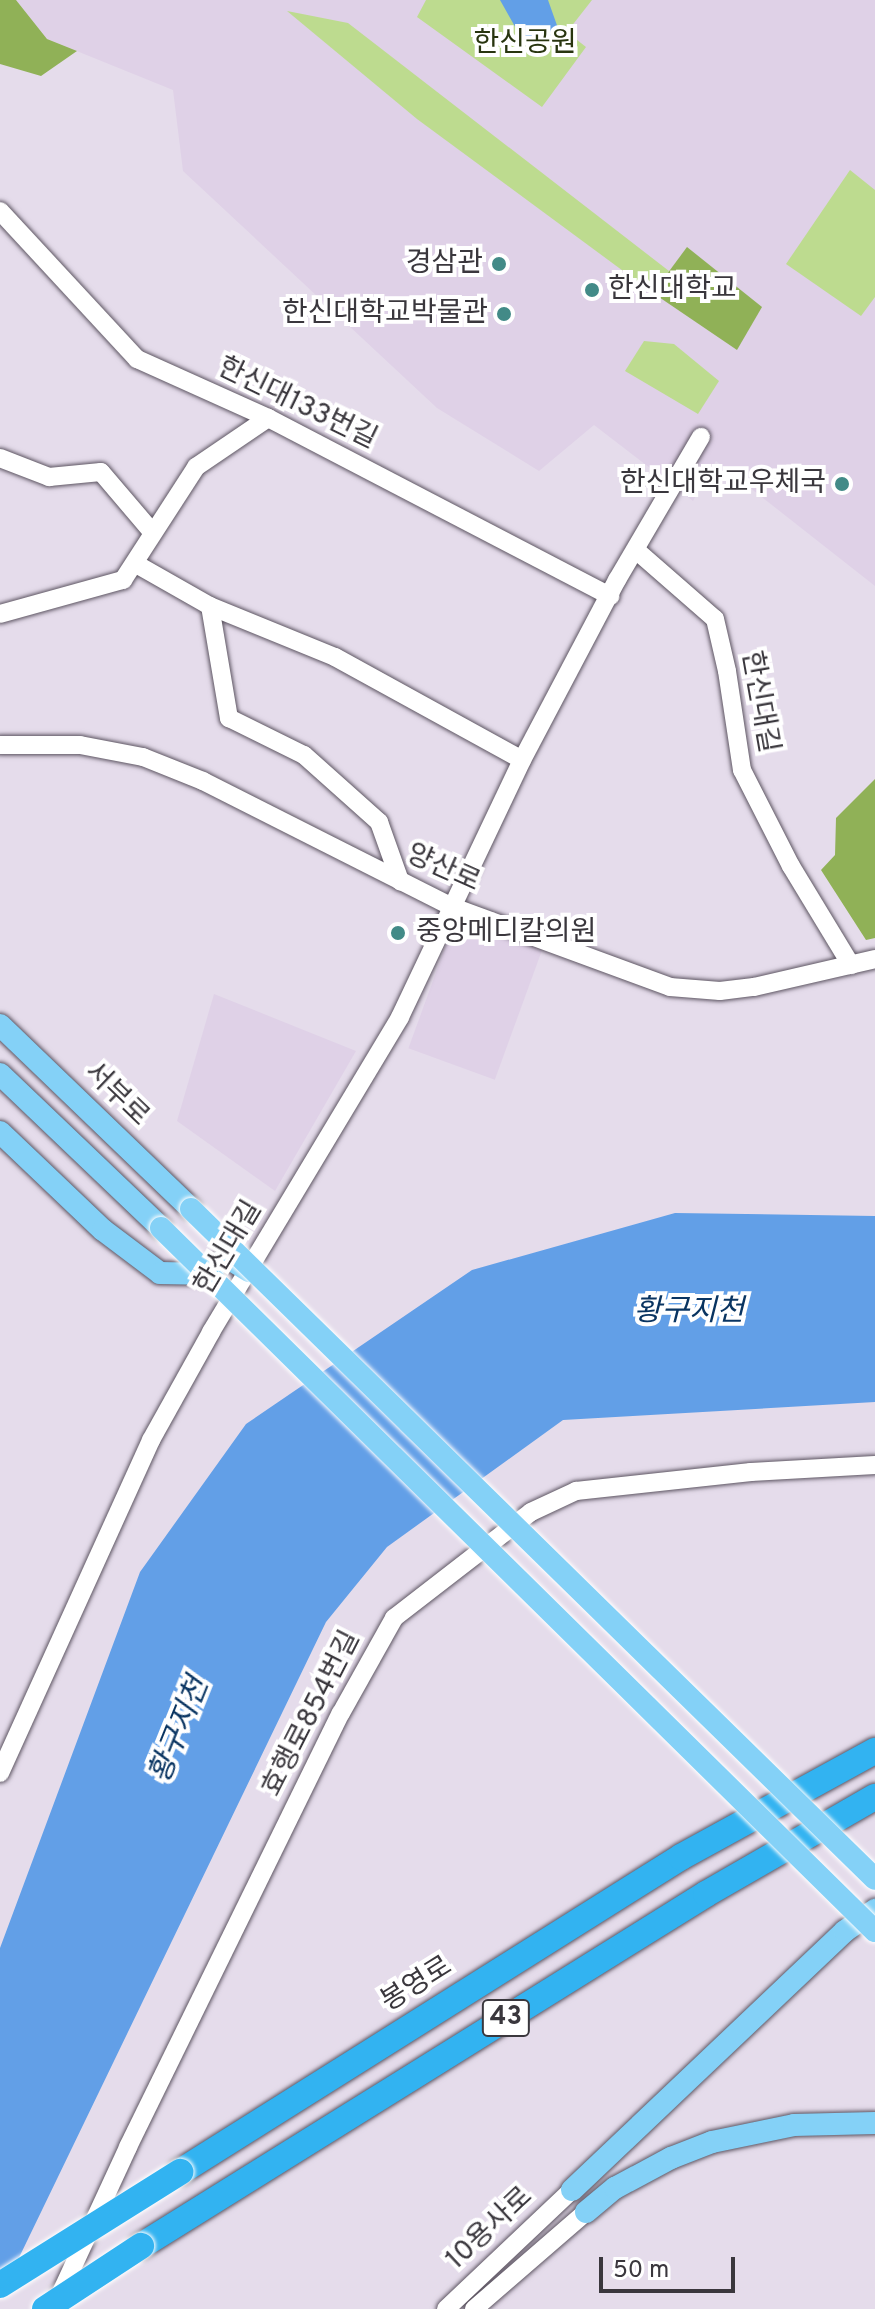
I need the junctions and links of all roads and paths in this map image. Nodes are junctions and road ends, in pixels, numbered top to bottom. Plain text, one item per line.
1 (0, 211) edge
2 (268, 418) junction
3 (701, 437) dead end
4 (0, 458) edge
5 (153, 533) junction
6 (637, 551) junction
7 (136, 564) junction
8 (610, 596) junction
9 (210, 606) junction
10 (0, 614) edge
11 (0, 745) edge
12 (522, 760) junction
13 (400, 881) junction
14 (450, 906) junction
15 (875, 959) edge
16 (851, 965) junction
17 (0, 1025) edge
18 (0, 1074) edge
19 (0, 1132) edge
20 (249, 1271) junction
21 (875, 1465) edge
22 (875, 1751) edge
23 (0, 1773) edge
24 (875, 1797) edge
25 (875, 1879) edge
26 (875, 1910) edge
27 (875, 1931) edge
28 (875, 2123) edge
29 (572, 2190) joint
30 (586, 2212) joint
31 (0, 2285) edge
32 (45, 2309) edge
33 (53, 2309) edge
34 (446, 2309) edge
35 (474, 2309) edge

1 - 2 street, 한신대133번길
2 - 5 street
2 - 8 street, 한신대133번길
3 - 6 street, 한신대길
4 - 5 street
5 - 7 street
6 - 8 street, 한신대길
6 - 16 street, 한신대길
7 - 9 street
7 - 10 street
8 - 12 street, 한신대길
9 - 12 street
9 - 13 street
11 - 13 street, 양산로
12 - 14 street, 한신대길
13 - 14 street, 양산로
14 - 16 street, 양산로
14 - 20 street, 한신대길
15 - 16 street, 양산로
17 - 25 main road, 서부로, bridge
18 - 27 main road, bridge
19 - 20 main road
20 - 23 street, 한신대길
21 - 33 street, 효행로854번길
22 - 31 highway, 봉영로 / 43, bridge
24 - 32 highway, 43, bridge
26 - 29 main road
28 - 30 main road
29 - 34 street, 10용사로
30 - 35 street, 10용사로

